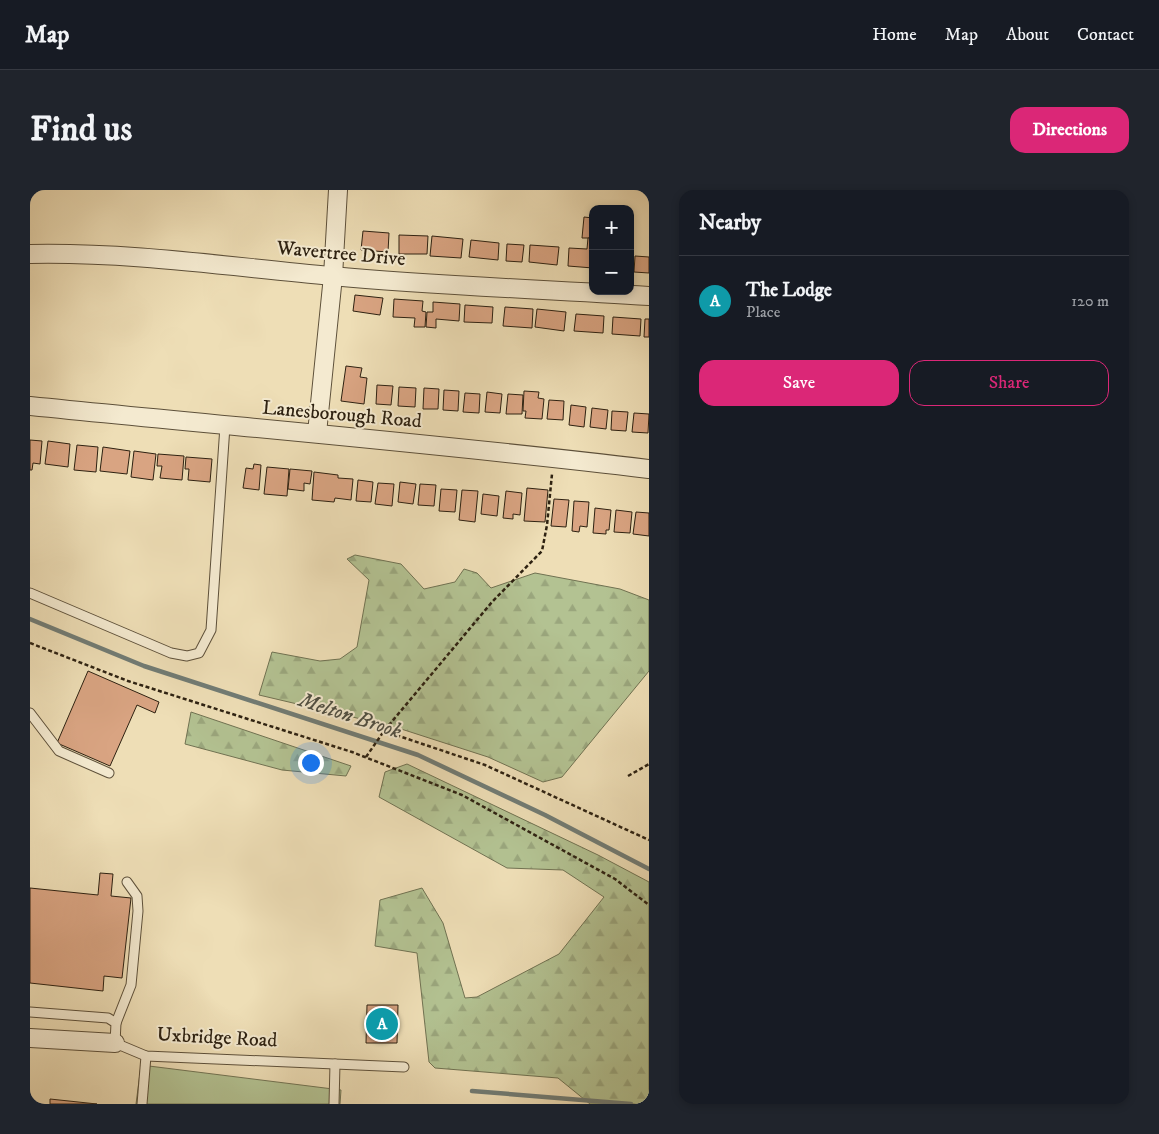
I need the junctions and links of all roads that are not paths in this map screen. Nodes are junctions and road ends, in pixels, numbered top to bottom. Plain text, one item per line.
1 (338, 190) edge
2 (30, 254) edge
3 (332, 276) junction
4 (649, 296) edge
5 (30, 406) edge
6 (224, 426) junction
7 (316, 433) junction
8 (649, 469) edge
9 (30, 593) edge
10 (30, 713) edge
11 (109, 773) dead end
12 (126, 882) dead end
13 (30, 1012) edge
14 (116, 1023) junction
15 (30, 1038) edge
16 (115, 1042) junction
17 (146, 1056) junction
18 (335, 1064) junction
19 (404, 1067) dead end
20 (142, 1104) edge
21 (334, 1104) edge

1 - 3 street
2 - 3 street, Wavertree Drive
3 - 4 street, Wavertree Drive
3 - 7 street
5 - 6 street, Lanesborough Road
6 - 7 street, Lanesborough Road
6 - 9 lane
7 - 8 street, Lanesborough Road
10 - 11 lane
12 - 14 lane
13 - 14 lane
14 - 16 lane
15 - 16 street, Uxbridge Road
16 - 17 lane, Uxbridge Road
17 - 18 lane, Uxbridge Road
17 - 20 lane
18 - 19 lane, Uxbridge Road
18 - 21 lane

